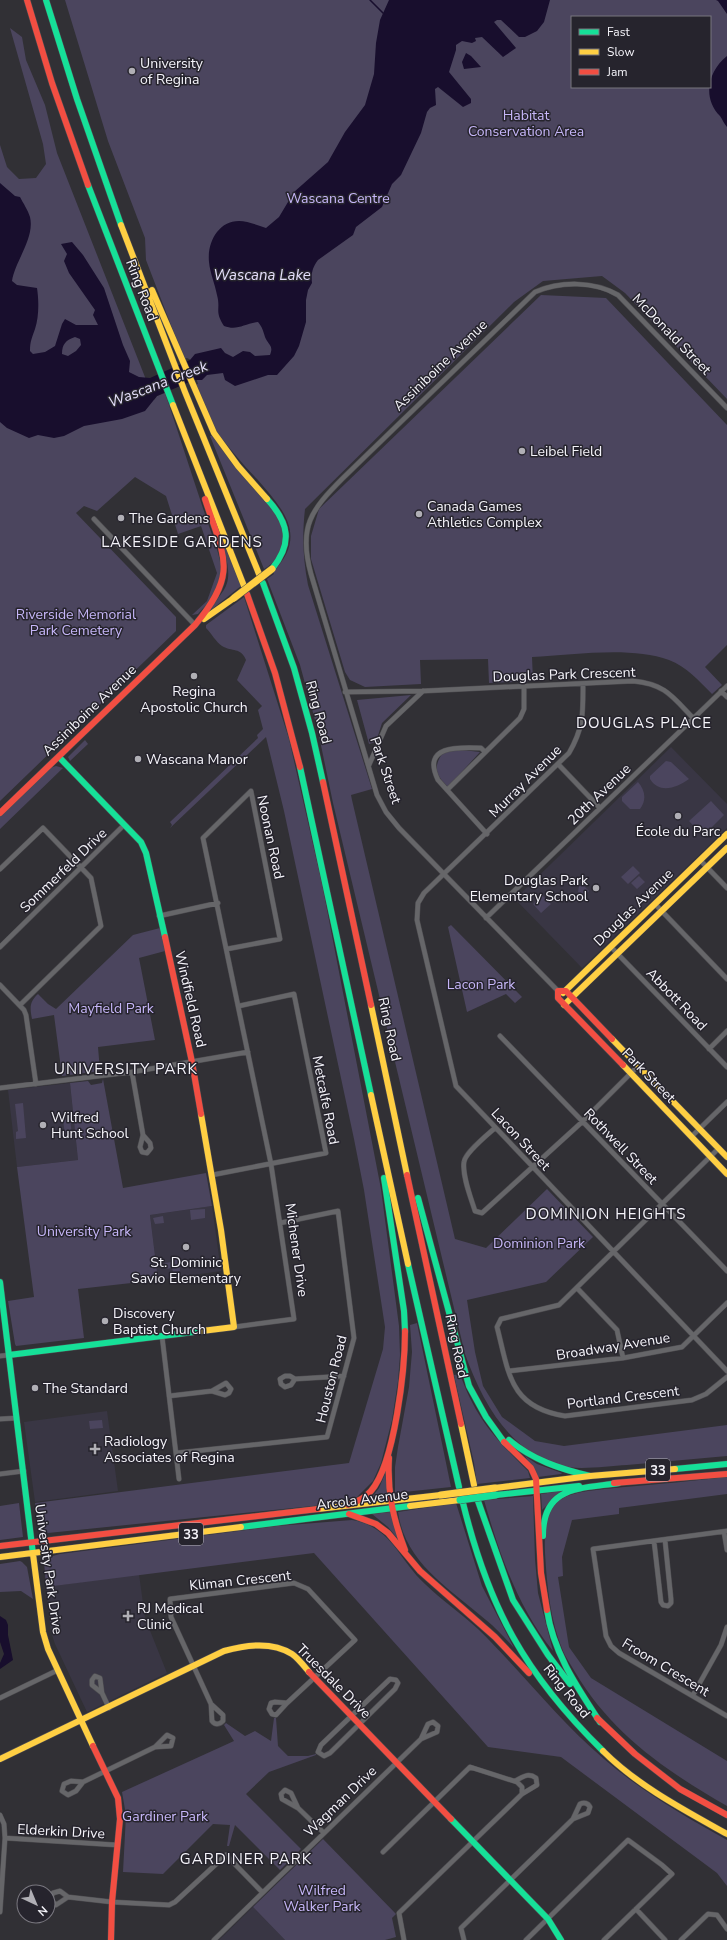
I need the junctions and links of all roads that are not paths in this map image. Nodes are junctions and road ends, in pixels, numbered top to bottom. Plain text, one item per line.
1 (27, 0) edge
2 (46, 0) edge
3 (100, 168) junction
4 (595, 286) joint
5 (727, 408) edge
6 (186, 438) junction
7 (321, 500) joint
8 (94, 519) dead end
9 (259, 574) dead end
10 (262, 583) dead end
11 (244, 586) dead end
12 (247, 594) dead end
13 (195, 625) junction
14 (583, 684) junction
15 (524, 686) junction
16 (727, 686) edge
17 (423, 691) junction
18 (721, 691) junction
19 (346, 692) junction
20 (727, 697) edge
21 (693, 718) junction
22 (485, 752) junction
23 (59, 757) junction
24 (369, 764) junction
25 (558, 764) junction
26 (447, 790) junction
27 (600, 808) junction
28 (0, 813) edge
29 (124, 825) junction
30 (487, 834) junction
31 (727, 834) edge
32 (727, 848) edge
33 (700, 860) junction
34 (81, 867) junction
35 (707, 868) junction
36 (0, 869) edge
37 (444, 874) junction
38 (727, 888) edge
39 (218, 903) junction
40 (655, 904) junction
41 (662, 911) junction
42 (159, 916) junction
43 (486, 918) junction
44 (0, 947) edge
45 (611, 947) junction
46 (227, 949) junction
47 (617, 954) junction
48 (727, 979) edge
49 (0, 985) edge
50 (566, 991) junction
51 (558, 995) junction
52 (572, 997) junction
53 (20, 1005) junction
54 (564, 1005) junction
55 (239, 1006) junction
56 (727, 1032) edge
57 (500, 1036) dead end
58 (709, 1048) junction
59 (248, 1052) junction
60 (192, 1062) junction
61 (638, 1066) junction
62 (727, 1067) edge
63 (132, 1072) junction
64 (630, 1074) junction
65 (36, 1084) junction
66 (0, 1088) edge
67 (727, 1102) edge
68 (395, 1116) junction
69 (376, 1120) junction
70 (582, 1122) junction
71 (495, 1128) junction
72 (699, 1129) junction
73 (143, 1135) dead end
74 (691, 1137) junction
75 (718, 1149) junction
76 (710, 1157) junction
77 (727, 1158) edge
78 (271, 1164) junction
79 (533, 1168) junction
80 (727, 1174) edge
81 (212, 1175) junction
82 (661, 1204) junction
83 (280, 1223) junction
84 (613, 1251) junction
85 (727, 1271) edge
86 (0, 1282) edge
87 (577, 1288) junction
88 (727, 1303) edge
89 (234, 1327) junction
90 (162, 1336) junction
91 (694, 1336) junction
92 (9, 1355) junction
93 (0, 1356) edge
94 (623, 1358) junction
95 (727, 1370) edge
96 (509, 1371) junction
97 (344, 1376) junction
98 (727, 1376) edge
99 (295, 1379) dead end
100 (212, 1391) dead end
101 (169, 1396) junction
102 (486, 1417) junction
103 (17, 1418) junction
104 (0, 1419) edge
105 (390, 1446) junction
106 (176, 1453) junction
107 (727, 1464) edge
108 (24, 1471) junction
109 (0, 1474) edge
110 (727, 1474) edge
111 (590, 1476) junction
112 (179, 1479) dead end
113 (619, 1483) junction
114 (474, 1485) dead end
115 (537, 1486) junction
116 (459, 1487) dead end
117 (442, 1499) junction
118 (389, 1501) junction
119 (478, 1501) dead end
120 (463, 1503) dead end
121 (348, 1505) junction
122 (390, 1509) junction
123 (348, 1514) junction
124 (726, 1532) edge
125 (665, 1540) junction
126 (32, 1542) junction
127 (654, 1542) junction
128 (0, 1546) edge
129 (727, 1550) edge
130 (33, 1552) junction
131 (0, 1556) edge
132 (409, 1558) junction
133 (541, 1573) junction
134 (727, 1627) edge
135 (194, 1667) junction
136 (58, 1670) junction
137 (314, 1677) junction
138 (102, 1693) dead end
139 (693, 1695) junction
140 (0, 1698) edge
141 (287, 1703) dead end
142 (211, 1704) dead end
143 (109, 1708) junction
144 (566, 1712) junction
145 (351, 1715) junction
146 (727, 1716) edge
147 (82, 1721) junction
148 (600, 1722) junction
149 (359, 1724) junction
150 (421, 1739) dead end
151 (155, 1747) dead end
152 (0, 1760) edge
153 (396, 1763) junction
154 (106, 1770) junction
155 (515, 1781) junction
156 (83, 1782) dead end
157 (522, 1794) junction
158 (434, 1802) junction
159 (298, 1808) dead end
160 (0, 1815) edge
161 (727, 1815) edge
162 (573, 1819) dead end
163 (324, 1833) junction
164 (727, 1834) edge
165 (5, 1838) junction
166 (472, 1841) junction
167 (117, 1845) junction
168 (383, 1852) dead end
169 (510, 1880) junction
170 (262, 1892) junction
171 (68, 1897) dead end
172 (0, 1899) edge
173 (112, 1902) junction
174 (636, 1909) junction
175 (0, 1912) edge
176 (548, 1919) junction
177 (727, 1929) edge
178 (111, 1940) edge
179 (214, 1940) edge
180 (404, 1940) edge
181 (464, 1940) edge
182 (526, 1940) edge
183 (561, 1940) edge
184 (604, 1940) edge
185 (665, 1940) edge
186 (681, 1940) edge

1 - 6 main road, Ring Road
2 - 3 main road, Ring Road
3 - 9 main road, Ring Road
3 - 13 main road, bridge
4 - 5 street, McDonald Street
4 - 7 street, Assiniboine Avenue
6 - 11 main road, Ring Road
6 - 13 main road
7 - 19 street, Park Street
8 - 13 street
10 - 68 main road, Ring Road
12 - 69 main road, Ring Road
13 - 23 main road, Assiniboine Avenue
14 - 15 street, Douglas Park Crescent
14 - 21 street, Douglas Park Crescent
14 - 25 street, Murray Avenue
15 - 17 street, Douglas Park Crescent
15 - 22 street
16 - 18 street, 20th Avenue
17 - 19 street, Douglas Park Crescent
17 - 24 street
18 - 20 street
18 - 21 street, 20th Avenue
19 - 24 street, Park Street
21 - 27 street, 20th Avenue
22 - 26 street
22 - 26 street
23 - 28 main road, Assiniboine Avenue
23 - 29 main road, Windfield Road
24 - 37 street, Park Street
25 - 27 street
25 - 30 street, Murray Avenue
26 - 30 street
27 - 43 street, 20th Avenue
29 - 34 street, Sommerfeld Drive
29 - 42 main road, Windfield Road
30 - 37 street, Murray Avenue
31 - 33 main road, Douglas Avenue
32 - 35 main road, Douglas Avenue
33 - 35 street
33 - 40 main road, Douglas Avenue
34 - 36 street
34 - 44 street, Sommerfeld Drive
34 - 53 street
35 - 38 street
35 - 41 main road, Douglas Avenue
37 - 43 street, Park Street
37 - 71 street, Lacon Street
39 - 42 street
39 - 46 street, Michener Drive
39 - 46 street, Noonan Road
40 - 41 street
40 - 45 main road, Douglas Avenue
41 - 47 main road, Douglas Avenue
41 - 48 street
42 - 60 main road, Windfield Road
43 - 51 street, Park Street
45 - 47 street, Abbott Road
45 - 50 main road, Douglas Avenue
46 - 55 street, Michener Drive
47 - 52 main road, Douglas Avenue
47 - 58 street, Abbott Road
49 - 53 street
50 - 51 main road
50 - 52 main road, Park Street
51 - 54 main road, Park Street
52 - 54 main road, Douglas Avenue
52 - 61 main road, Park Street
53 - 65 street
54 - 64 main road, Park Street
55 - 59 street, Michener Drive
55 - 78 street, Metcalfe Road
56 - 58 street
57 - 70 street, Rothwell Street
58 - 62 street, Abbott Road
59 - 60 street
59 - 78 street, Michener Drive
60 - 63 street
60 - 81 main road, Windfield Road
61 - 64 street
61 - 72 main road, Park Street
63 - 65 street
63 - 73 street
64 - 70 street
64 - 74 main road, Park Street
65 - 66 street
67 - 72 street
68 - 102 main road
68 - 114 main road, Ring Road
69 - 105 main road
69 - 116 main road, Ring Road
70 - 79 street
70 - 82 street, Rothwell Street
71 - 79 street, Lacon Street
71 - 79 street
72 - 74 street
72 - 75 main road, Park Street
74 - 76 main road, Park Street
75 - 76 street, Portland Crescent
75 - 77 main road, Park Street
76 - 80 main road, Park Street
76 - 82 street, Portland Crescent
78 - 81 street, Metcalfe Road
78 - 83 street, Michener Drive
79 - 84 street, Lacon Street
81 - 89 main road, Windfield Road
82 - 84 street, Portland Crescent
82 - 85 street, Rothwell Street
83 - 89 street, Michener Drive
83 - 97 street, Houston Road
84 - 87 street, Portland Crescent
84 - 91 street, Lacon Street
86 - 92 main road, University Park Drive
87 - 94 street
87 - 96 street, Portland Crescent
88 - 91 street, Broadway Avenue
89 - 90 main road, Michener Drive
90 - 92 main road, Michener Drive
90 - 101 street
91 - 94 street, Broadway Avenue
91 - 95 street, Lacon Street
92 - 93 street
92 - 103 main road, University Park Drive
94 - 96 street, Broadway Avenue
96 - 98 street, Portland Crescent
97 - 99 street
97 - 106 street, Houston Road
100 - 101 street
101 - 106 street
102 - 111 main road
102 - 115 main road
103 - 104 street
103 - 108 main road, University Park Drive
105 - 118 main road
105 - 121 main road
106 - 112 street
107 - 111 main road, Arcola Avenue / 33
108 - 109 street
108 - 126 main road, University Park Drive
110 - 113 main road, Arcola Avenue / 33
111 - 115 main road, Arcola Avenue / 33
113 - 115 main road, Arcola Avenue / 33
113 - 133 main road
115 - 117 main road, Arcola Avenue / 33, bridge
115 - 133 main road
117 - 118 main road, Arcola Avenue / 33
117 - 122 main road, Arcola Avenue / 33
118 - 121 main road, Arcola Avenue / 33
118 - 122 main road
119 - 148 main road, Ring Road
120 - 144 main road, Ring Road
121 - 126 main road, Arcola Avenue / 33
122 - 123 main road, Arcola Avenue / 33
122 - 132 main road
123 - 130 main road, Arcola Avenue / 33
123 - 132 main road
124 - 125 street, Froom Crescent
124 - 129 street
125 - 127 street, Froom Crescent
125 - 127 street
126 - 128 main road, Arcola Avenue / 33
126 - 130 main road, University Park Drive
127 - 139 street, Froom Crescent
130 - 131 main road, Arcola Avenue / 33
130 - 136 main road, University Park Drive
132 - 144 main road
133 - 148 main road
134 - 139 street
135 - 137 main road, Truesdale Drive
135 - 137 street, Kliman Crescent
135 - 142 street
135 - 143 main road, Truesdale Drive
136 - 140 street
136 - 147 main road, University Park Drive
137 - 141 street
137 - 145 main road, Truesdale Drive
138 - 143 street
139 - 146 street, Froom Crescent
143 - 147 main road, Truesdale Drive
144 - 164 main road, Ring Road
145 - 149 main road, Truesdale Drive
145 - 149 street
145 - 149 street
147 - 152 main road, Truesdale Drive
147 - 154 main road, University Park Drive
148 - 161 main road, Ring Road
149 - 153 main road, Truesdale Drive
150 - 153 street, Wagman Drive
151 - 154 street
153 - 158 main road, Truesdale Drive
153 - 163 street, Wagman Drive
154 - 156 street
154 - 167 main road, University Park Drive
155 - 157 street
155 - 157 street
155 - 158 street
157 - 166 street
158 - 166 main road, Truesdale Drive
158 - 168 street
159 - 163 street
160 - 165 street, Elderkin Drive
162 - 169 street
163 - 170 street, Wagman Drive
165 - 167 street, Elderkin Drive
165 - 172 street
166 - 169 main road, Truesdale Drive
166 - 180 street
167 - 173 main road, University Park Drive
169 - 176 main road, Truesdale Drive
169 - 181 street
170 - 173 street
170 - 179 street, Wagman Drive
171 - 173 street
172 - 175 street
173 - 178 main road, University Park Drive
174 - 176 street
174 - 184 street
174 - 185 street
176 - 182 street
176 - 183 main road, Truesdale Drive
177 - 186 street

